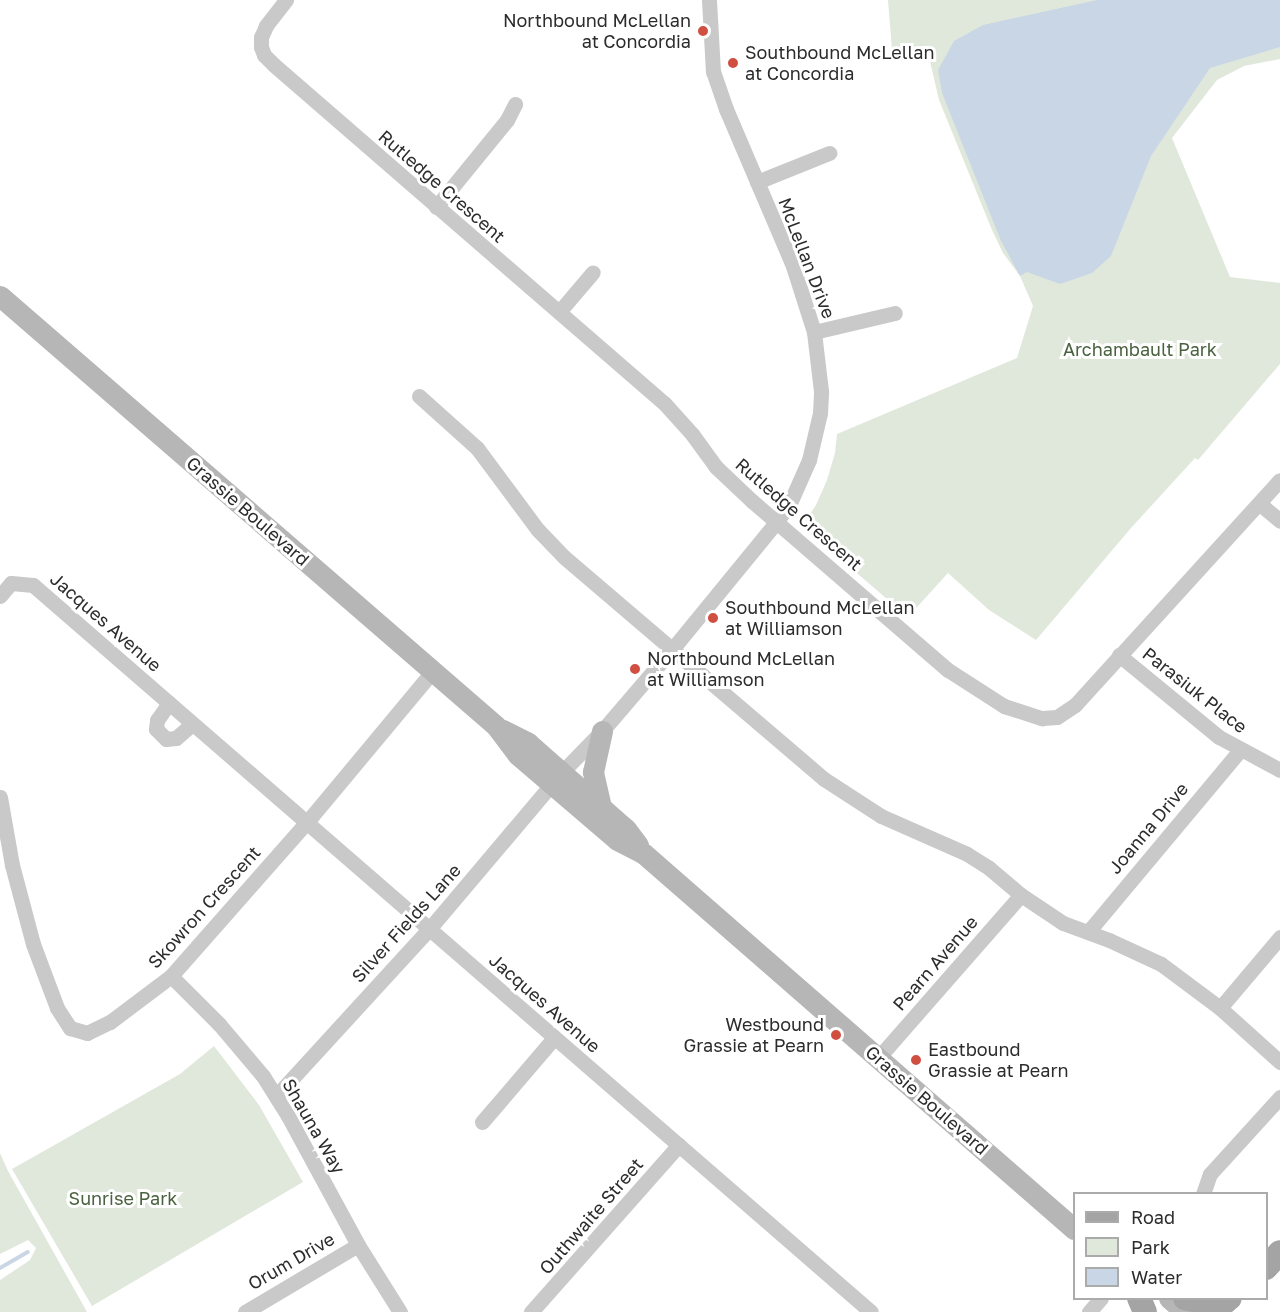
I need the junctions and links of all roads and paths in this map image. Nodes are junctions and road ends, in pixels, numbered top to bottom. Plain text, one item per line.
1 (286, 0) edge
2 (709, 0) edge
3 (516, 104) dead end
4 (829, 153) dead end
5 (757, 182) junction
6 (436, 207) junction
7 (593, 272) dead end
8 (0, 296) edge
9 (559, 312) junction
10 (895, 313) dead end
11 (814, 332) junction
12 (419, 396) dead end
13 (1280, 480) edge
14 (1260, 504) junction
15 (1280, 521) edge
16 (777, 522) junction
17 (0, 596) edge
18 (674, 648) junction
19 (1119, 655) junction
20 (433, 671) junction
21 (170, 703) junction
22 (192, 724) junction
23 (602, 731) junction
24 (1240, 750) junction
25 (1280, 770) edge
26 (557, 778) junction
27 (0, 797) edge
28 (601, 807) junction
29 (307, 822) junction
30 (643, 853) junction
31 (1021, 895) junction
32 (430, 928) junction
33 (1088, 932) junction
34 (1280, 937) edge
35 (171, 976) junction
36 (1220, 1008) junction
37 (554, 1038) junction
38 (879, 1057) junction
39 (1280, 1062) edge
40 (276, 1096) junction
41 (1280, 1097) edge
42 (482, 1122) dead end
43 (679, 1145) junction
44 (1204, 1192) edge
45 (1073, 1228) edge
46 (358, 1245) junction
47 (1100, 1300) edge
48 (1140, 1300) edge
49 (1170, 1300) edge
50 (1190, 1300) edge
51 (1226, 1300) edge
52 (1239, 1300) edge
53 (245, 1312) edge
54 (400, 1312) edge
55 (531, 1312) edge
56 (871, 1312) edge
57 (1089, 1312) edge
58 (1154, 1312) edge
59 (1185, 1312) edge
60 (1228, 1312) edge

1 - 6 street, Rutledge Crescent
2 - 5 street, McLellan Drive
3 - 6 street
4 - 5 street
5 - 11 street, McLellan Drive
6 - 9 street, Rutledge Crescent
7 - 9 street
8 - 20 main road, Grassie Boulevard
9 - 16 street, Rutledge Crescent
10 - 11 street
11 - 16 street, McLellan Drive
12 - 18 street
13 - 14 street, Rutledge Crescent
14 - 15 street
14 - 19 street, Rutledge Crescent
16 - 18 street, McLellan Drive
16 - 19 street, Rutledge Crescent
17 - 21 street, Jacques Avenue
18 - 23 street, McLellan Drive
18 - 31 street
19 - 24 street, Parasiuk Place
20 - 26 main road, Grassie Boulevard
20 - 29 street, Skowron Crescent
21 - 22 street, Jacques Avenue
21 - 22 street
22 - 29 street, Jacques Avenue
23 - 26 street, McLellan Drive
23 - 28 main road
24 - 25 street, Parasiuk Place
24 - 33 street, Joanna Drive
26 - 28 main road, Grassie Boulevard
26 - 30 main road, Grassie Boulevard
26 - 32 street, Silver Fields Lane
27 - 35 street, Skowron Crescent
28 - 30 main road, Grassie Boulevard
29 - 32 street, Jacques Avenue
29 - 35 street, Skowron Crescent
30 - 38 main road, Grassie Boulevard
31 - 33 street
31 - 38 street, Pearn Avenue
32 - 37 street, Jacques Avenue
32 - 40 street, Silver Fields Lane
33 - 36 street
34 - 36 street
35 - 40 street, Shauna Way
36 - 39 street
37 - 42 street
37 - 43 street, Jacques Avenue
38 - 45 main road, Grassie Boulevard
40 - 46 street, Shauna Way
41 - 44 street
43 - 55 street, Outhwaite Street
43 - 56 street, Jacques Avenue
46 - 53 street, Orum Drive
46 - 54 street, Shauna Way
47 - 57 street
48 - 58 main road
49 - 59 main road
50 - 51 main road
52 - 60 main road

